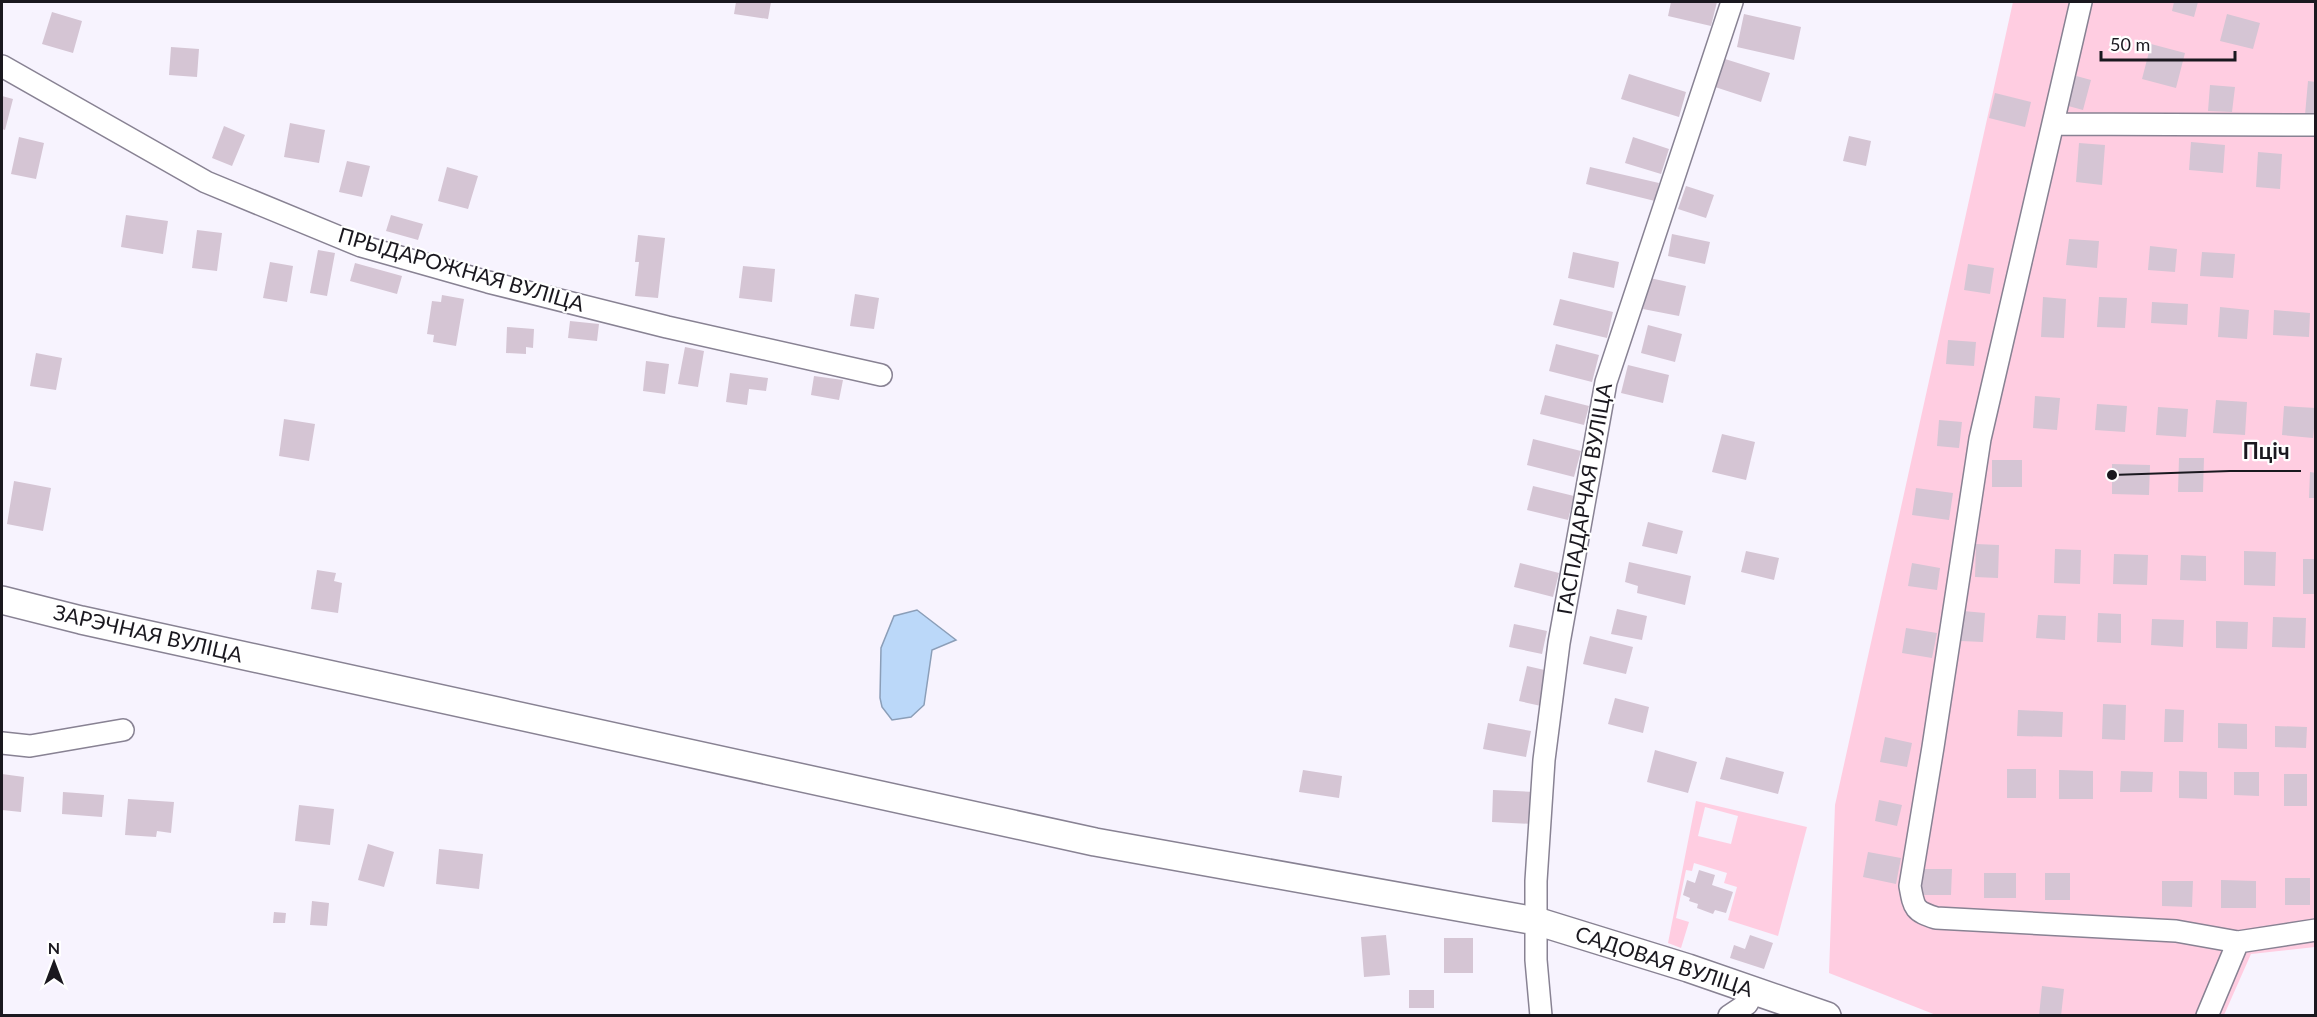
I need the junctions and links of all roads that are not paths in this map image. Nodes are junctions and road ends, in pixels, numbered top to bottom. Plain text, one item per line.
1 (1732, 2) edge
2 (2081, 2) edge
3 (2, 66) edge
4 (2053, 124) junction
5 (2316, 125) edge
6 (881, 375) dead end
7 (2, 600) edge
8 (123, 730) dead end
9 (2, 743) edge
10 (1536, 921) junction
11 (2316, 930) edge
12 (2238, 942) junction
13 (1754, 992) junction
14 (1541, 1016) edge
15 (1729, 1016) edge
16 (1827, 1016) edge
17 (2207, 1016) edge

1 - 10 street, ГАСПАДАРЧАЯ ВУЛІЦА
2 - 4 street
3 - 6 street, ПРЫДАРОЖНАЯ ВУЛІЦА
4 - 5 street
4 - 12 street
7 - 10 street, ЗАРЭЧНАЯ ВУЛІЦА
8 - 9 street
10 - 13 street, САДОВАЯ ВУЛІЦА
10 - 14 street, ГАСПАДАРЧАЯ ВУЛІЦА
11 - 12 street
12 - 17 street
13 - 15 street
13 - 16 street, САДОВАЯ ВУЛІЦА

